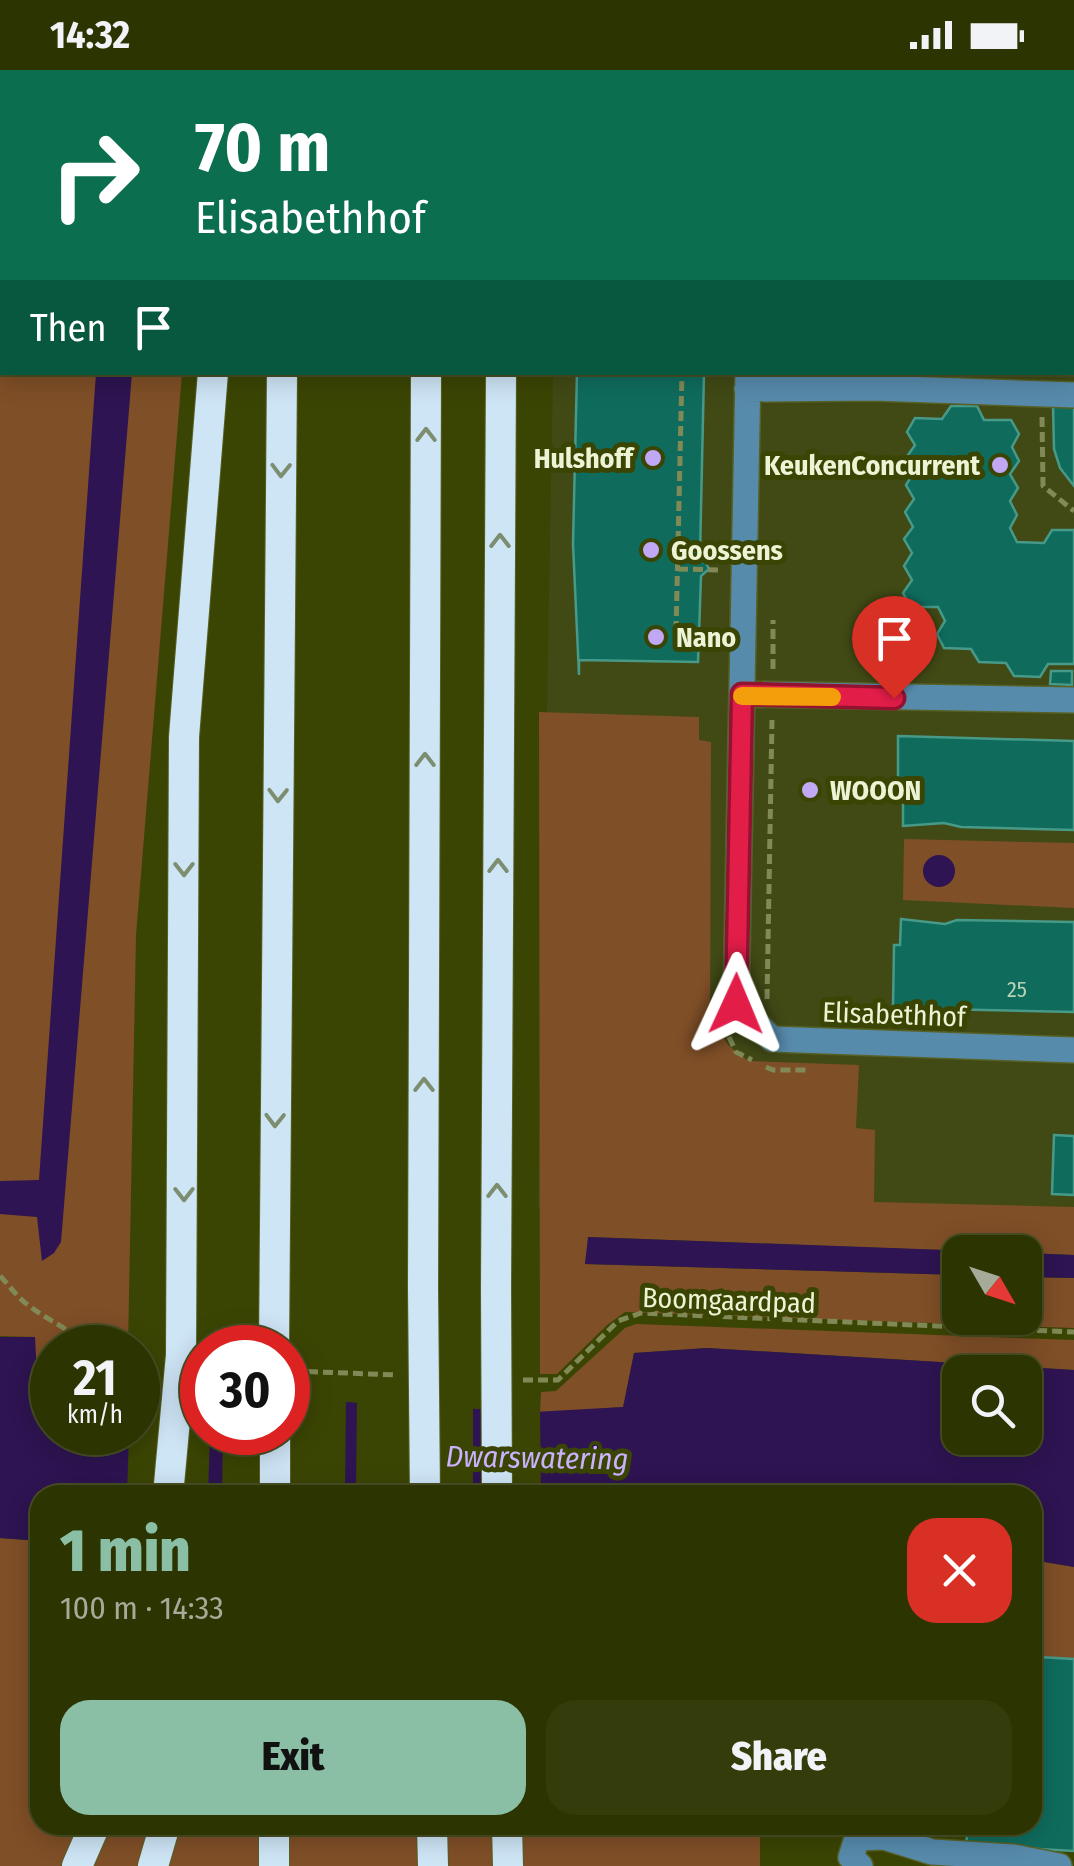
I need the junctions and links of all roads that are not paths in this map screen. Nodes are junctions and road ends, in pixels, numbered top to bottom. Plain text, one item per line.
1 (213, 375) edge
2 (282, 375) edge
3 (426, 375) edge
4 (501, 375) edge
5 (748, 381) edge
6 (1074, 395) edge
7 (742, 694) junction
8 (1074, 700) edge
9 (1074, 1050) edge
10 (182, 1325) edge
11 (274, 1325) edge
12 (180, 1365) edge
13 (185, 1455) edge
14 (274, 1455) edge
15 (169, 1485) edge
16 (186, 1485) edge
17 (275, 1485) edge
18 (424, 1485) edge
19 (497, 1485) edge
20 (91, 1835) edge
21 (162, 1835) edge
22 (274, 1835) edge
23 (432, 1835) edge
24 (506, 1835) edge
25 (78, 1866) edge
26 (153, 1866) edge
27 (274, 1866) edge
28 (433, 1866) edge
29 (508, 1866) edge
30 (860, 1866) edge
31 (1059, 1866) edge

1 -> 10 highway
2 -> 11 highway
18 -> 3 highway, bridge
19 -> 4 highway, bridge
5 - 6 street
5 - 7 street, Elisabethhof
7 - 8 street
7 - 9 street, Elisabethhof
12 - 15 highway, bridge
13 - 16 highway, bridge
14 - 17 highway
20 - 25 highway
21 - 26 highway
22 - 27 highway
23 - 28 highway
24 - 29 highway
30 - 31 street

